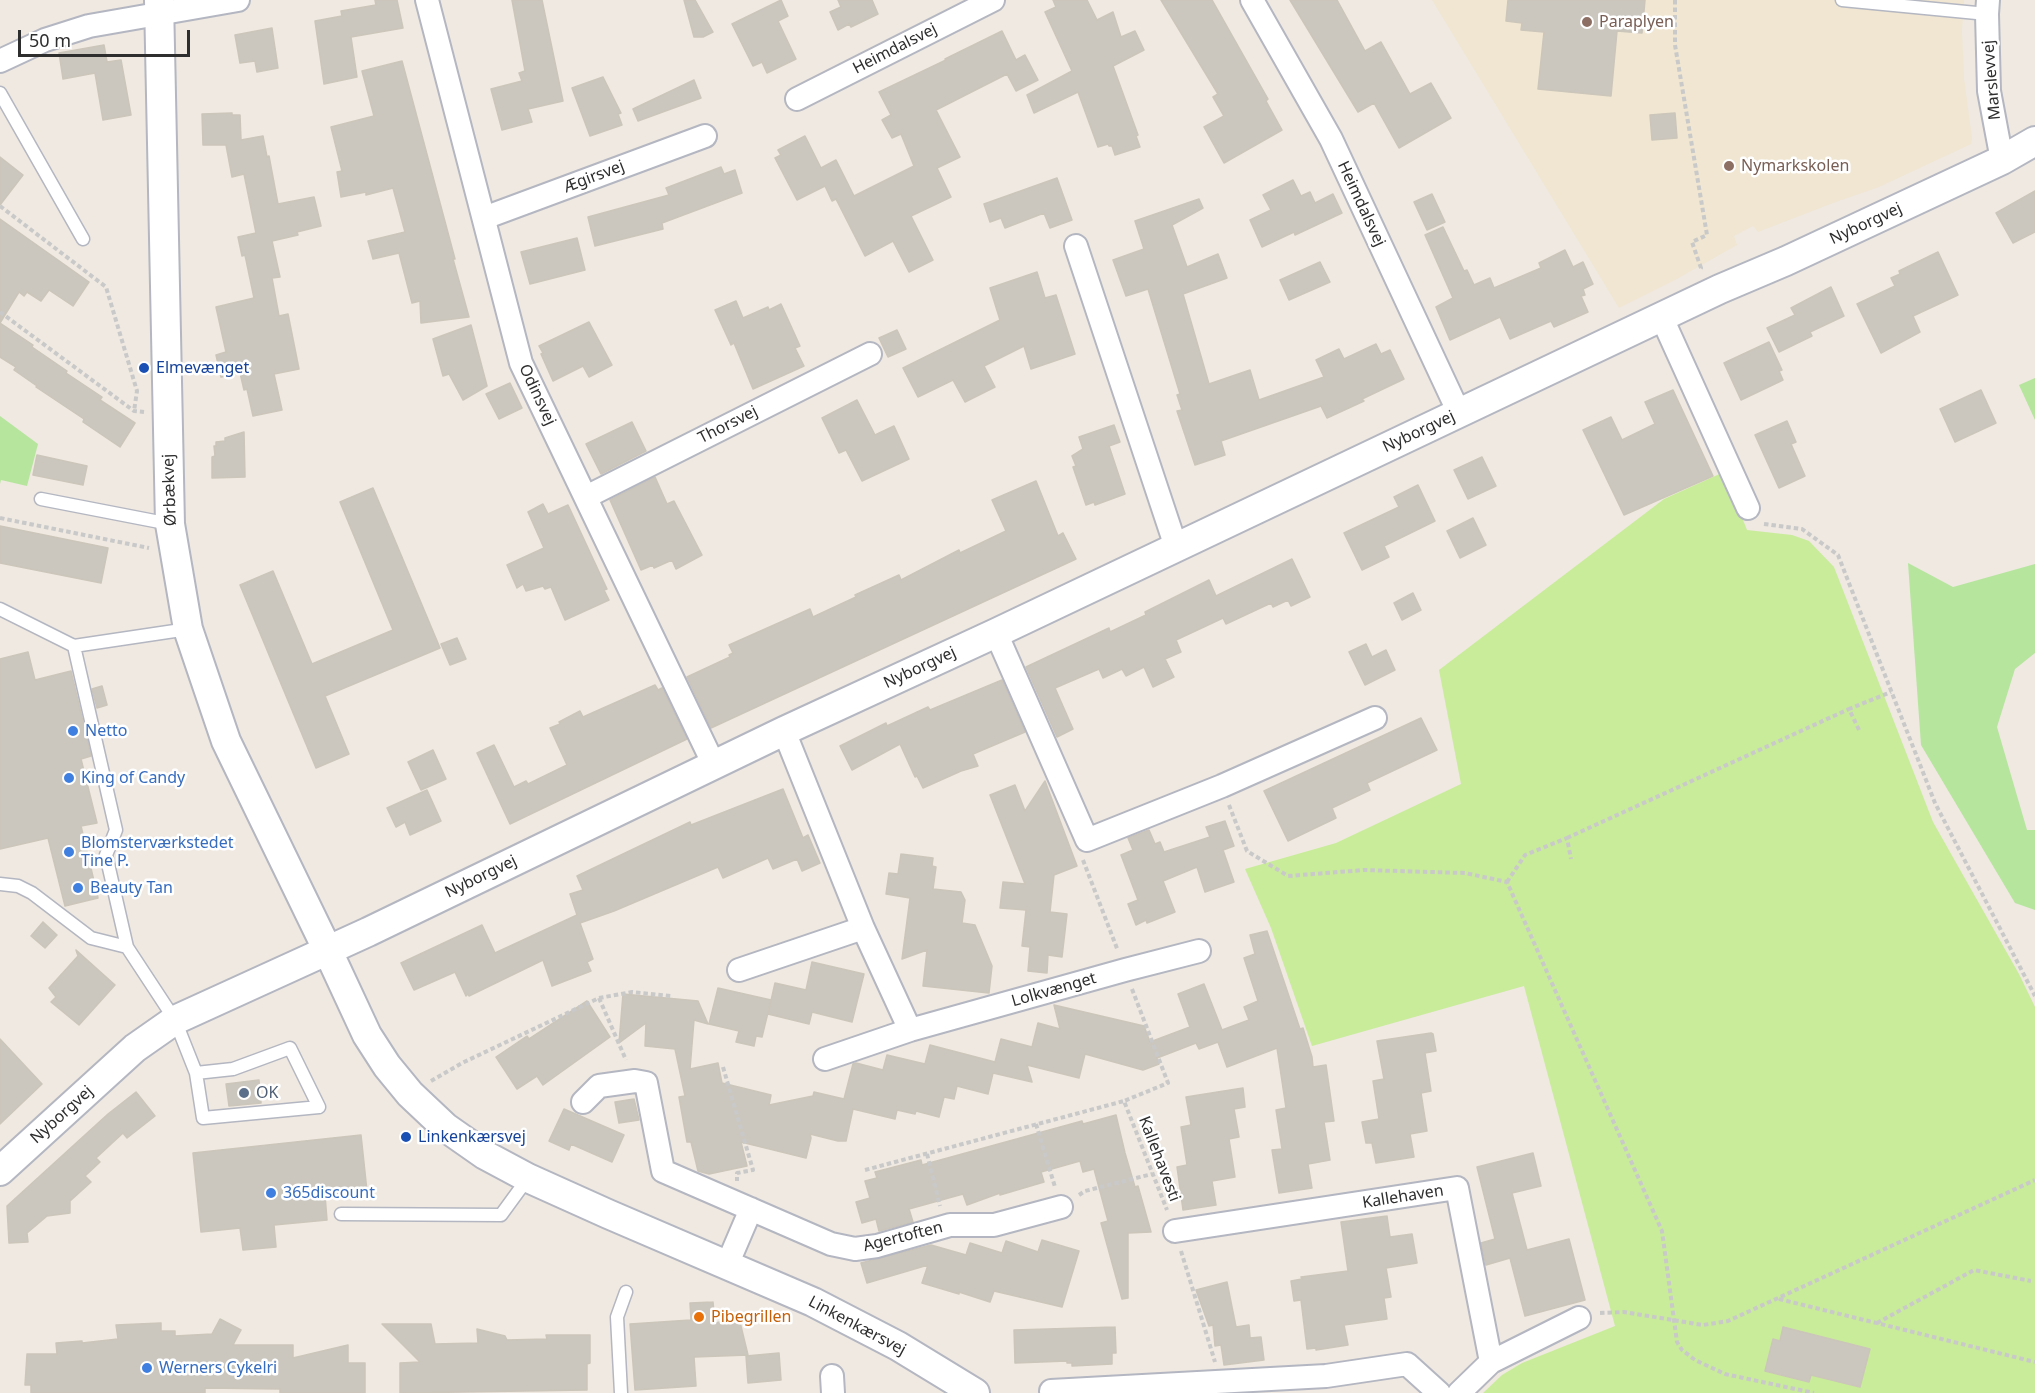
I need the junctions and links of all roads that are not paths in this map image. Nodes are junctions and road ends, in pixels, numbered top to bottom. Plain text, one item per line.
1 (238, 0) edge
2 (427, 0) edge
3 (993, 0) edge
4 (1252, 0) edge
5 (1842, 0) edge
6 (160, 7) edge
7 (1988, 7) edge
8 (7, 57) edge
9 (0, 93) edge
10 (797, 99) dead end
11 (705, 135) dead end
12 (2035, 141) edge
13 (2002, 160) junction
14 (484, 218) junction
15 (82, 239) dead end
16 (1076, 246) dead end
17 (1662, 318) junction
18 (870, 354) dead end
19 (1458, 413) junction
20 (586, 496) junction
21 (41, 499) dead end
22 (1748, 508) road end
23 (170, 524) junction
24 (1176, 547) junction
25 (0, 609) edge
26 (188, 629) junction
27 (996, 633) junction
28 (74, 646) junction
29 (1376, 718) dead end
30 (784, 731) junction
31 (714, 765) junction
32 (0, 884) edge
33 (863, 928) junction
34 (127, 947) junction
35 (327, 949) junction
36 (1199, 951) dead end
37 (739, 970) dead end
38 (175, 1020) junction
39 (910, 1030) junction
40 (825, 1059) dead end
41 (196, 1073) junction
42 (583, 1102) dead end
43 (0, 1172) edge
44 (528, 1178) junction
45 (745, 1207) junction
46 (1061, 1207) road end
47 (341, 1214) dead end
48 (1175, 1232) road end
49 (727, 1265) junction
50 (626, 1292) dead end
51 (1579, 1318) road end
52 (1491, 1362) junction
53 (1051, 1391) dead end
54 (621, 1393) edge
55 (975, 1393) edge
56 (1440, 1393) edge
57 (1459, 1393) edge

1 - 6 street
2 - 14 street, Odinsvej
3 - 10 street, Heimdalsvej
4 - 19 street, Heimdalsvej
5 - 7 lane
6 - 8 street
6 - 23 street, Ørbækvej
7 - 13 street, Marslevvej
9 - 15 lane
11 - 14 street, Ægirsvej
12 - 13 street, Nyborgvej
13 - 17 street, Nyborgvej
14 - 20 street, Odinsvej
16 - 24 street
17 - 19 street, Nyborgvej
17 - 22 street
18 - 20 street, Thorsvej
19 - 24 street, Nyborgvej
20 - 31 street, Odinsvej
21 - 23 lane
23 - 26 street, Ørbækvej
24 - 27 street, Nyborgvej
25 - 28 lane
26 - 28 lane
26 - 35 street, Ørbækvej
27 - 29 street
27 - 30 street, Nyborgvej
28 - 34 lane
30 - 31 street, Nyborgvej
30 - 33 street
31 - 35 street, Nyborgvej
32 - 34 lane
33 - 37 street
33 - 39 street
34 - 38 lane
35 - 38 street, Nyborgvej
35 - 44 street, Linkenkærsvej
36 - 39 street, Lolkvænget
38 - 41 lane
38 - 43 street, Nyborgvej
39 - 40 street, Lolkvænget
41 - 41 lane
42 - 45 street, Agertoften
44 - 47 lane
44 - 49 street, Linkenkærsvej
45 - 46 street, Agertoften
45 - 49 street
48 - 52 street, Kallehaven
49 - 55 street, Linkenkærsvej
50 - 54 lane
51 - 52 street
52 - 57 street
53 - 56 street

